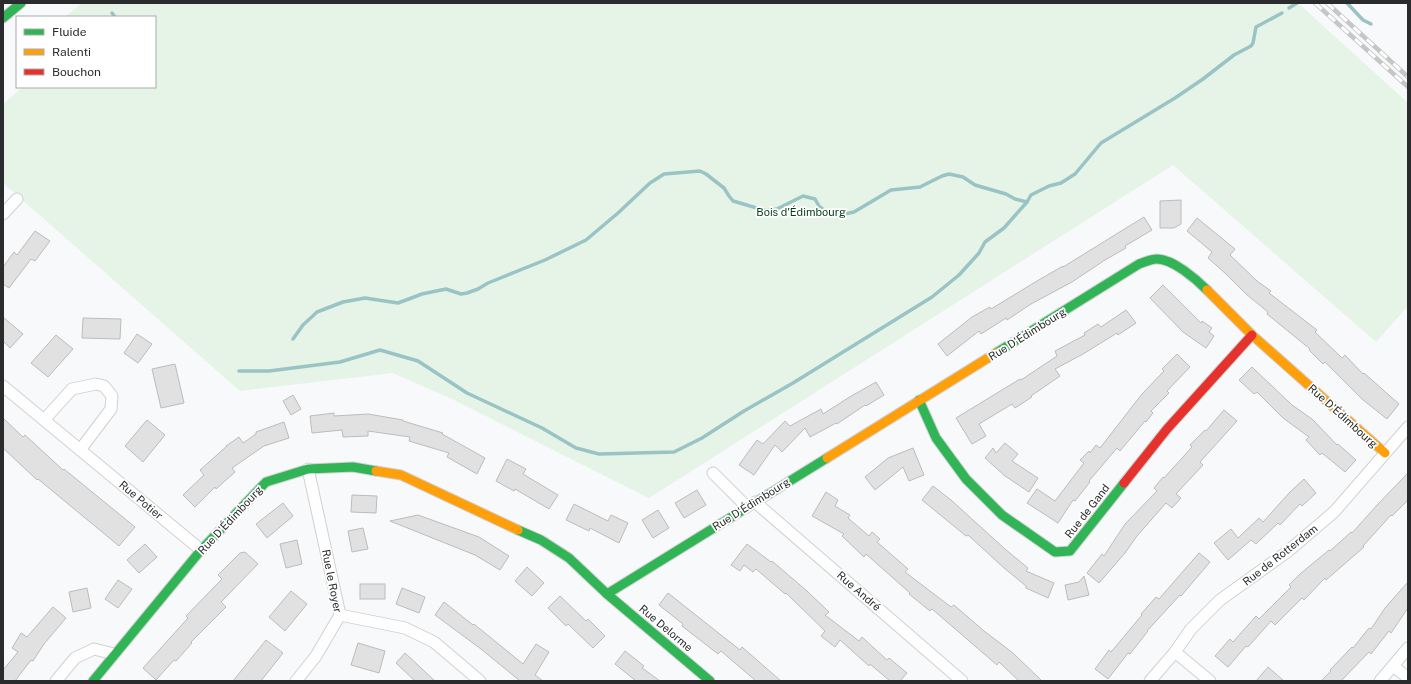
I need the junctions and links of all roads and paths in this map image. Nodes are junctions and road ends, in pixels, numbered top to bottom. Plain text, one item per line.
1 (21, 3) edge
2 (3, 18) edge
3 (17, 199) dead end
4 (3, 214) edge
5 (1252, 335) junction
6 (3, 386) edge
7 (919, 400) junction
8 (44, 420) junction
9 (1408, 427) edge
10 (80, 450) junction
11 (1385, 453) junction
12 (308, 469) junction
13 (713, 473) dead end
14 (751, 504) junction
15 (201, 550) junction
16 (607, 594) junction
17 (340, 615) junction
18 (1408, 648) edge
19 (1175, 652) junction
20 (114, 654) junction
21 (1393, 666) junction
22 (1408, 678) edge
23 (56, 681) edge
24 (93, 681) edge
25 (296, 681) edge
26 (480, 681) edge
27 (710, 681) edge
28 (962, 681) edge
29 (1150, 681) edge
30 (1210, 681) edge
31 (1380, 681) edge

1 - 2 main road
3 - 4 street
5 - 7 main road, Rue D'Édimbourg
5 - 7 main road, Rue de Gand
5 - 11 main road, Rue D'Édimbourg
6 - 8 street, Rue Potier
7 - 14 main road, Rue D'Édimbourg
8 - 10 street, Rue Potier
8 - 10 street
9 - 11 street, Rue de Rotterdam
10 - 15 street, Rue Potier
11 - 19 street, Rue de Rotterdam
12 - 15 main road, Rue D'Édimbourg
12 - 16 main road, Rue D'Édimbourg
12 - 17 street, Rue le Royer
13 - 14 street, Rue André
14 - 16 main road, Rue D'Édimbourg
14 - 28 street, Rue André
15 - 20 main road, Rue D'Édimbourg
16 - 27 main road, Rue Delorme
17 - 25 street, Rue le Royer
17 - 26 street
18 - 21 street
19 - 29 street, Rue de Rotterdam
19 - 30 street
20 - 23 street
20 - 24 main road, Rue D'Édimbourg
21 - 22 street
21 - 31 street

